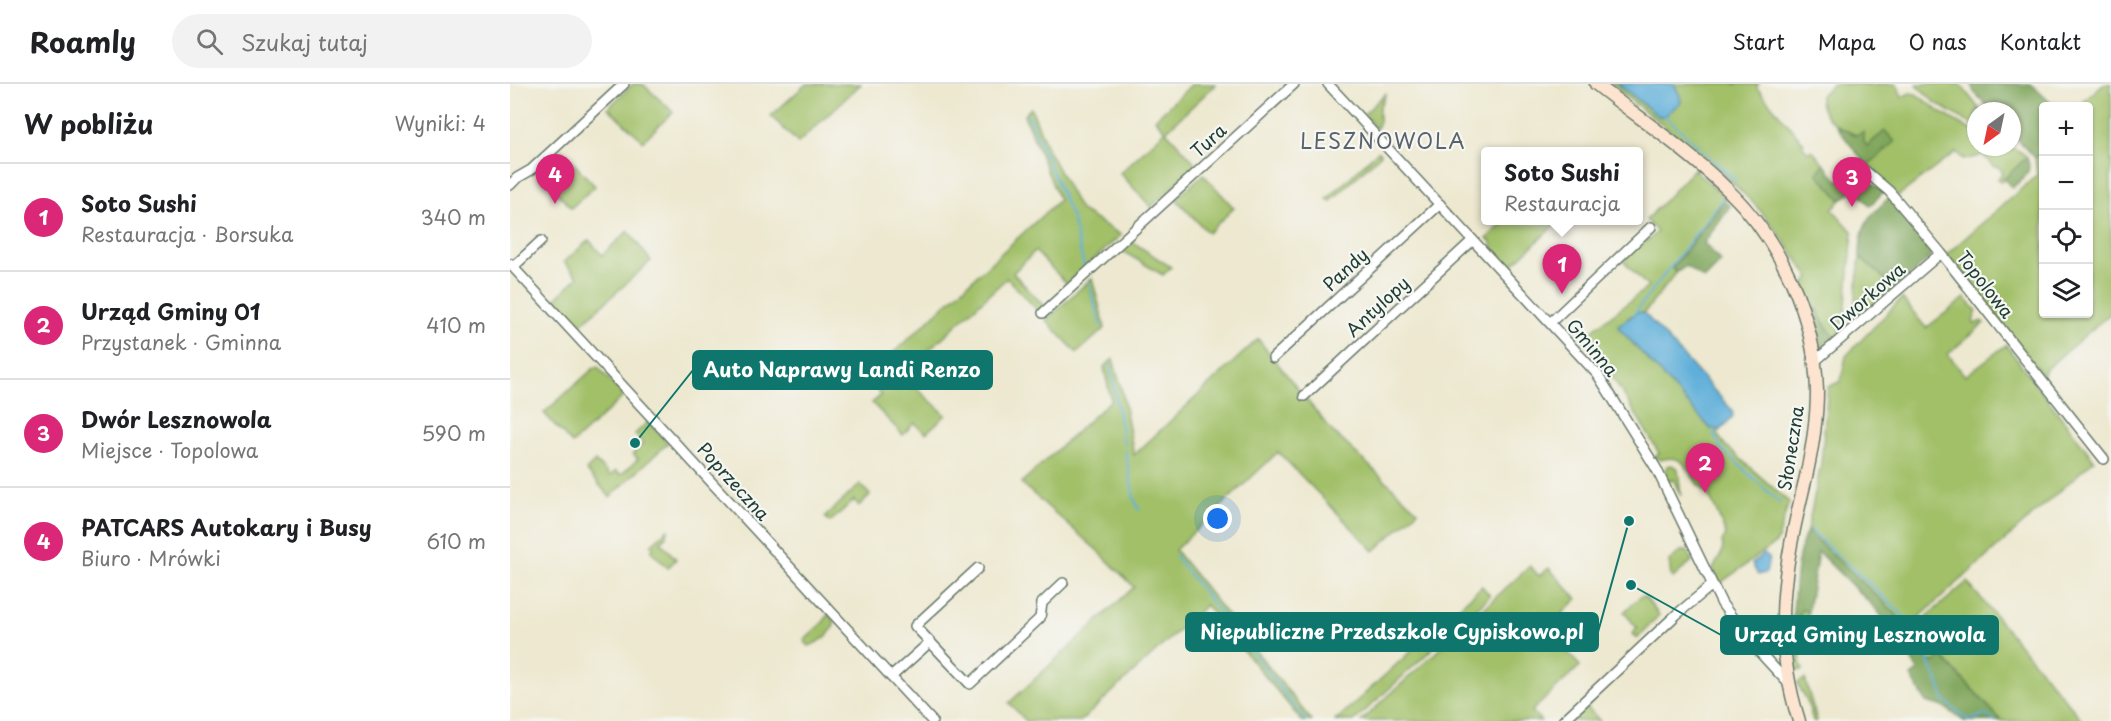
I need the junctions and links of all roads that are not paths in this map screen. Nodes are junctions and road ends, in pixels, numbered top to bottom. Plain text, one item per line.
1 (624, 84) edge
2 (1294, 84) edge
3 (1328, 84) edge
4 (1596, 84) edge
5 (1857, 164) dead end
6 (512, 181) edge
7 (1440, 204) junction
8 (1651, 227) dead end
9 (1473, 240) junction
10 (541, 241) dead end
11 (1941, 253) junction
12 (512, 266) edge
13 (1043, 313) dead end
14 (1551, 322) junction
15 (1273, 358) dead end
16 (1814, 362) junction
17 (1304, 396) dead end
18 (2104, 459) dead end
19 (978, 568) dead end
20 (1063, 583) dead end
21 (1712, 585) junction
22 (1782, 628) junction
23 (930, 642) junction
24 (1758, 648) junction
25 (1784, 654) junction
26 (891, 677) junction
27 (1789, 684) junction
28 (932, 721) edge
29 (1563, 721) edge
30 (1799, 721) edge

1 - 6 street
2 - 13 street, Tura
3 - 7 street, Gminna
4 - 16 main road, Słoneczna
5 - 11 street, Topolowa
7 - 9 street, Gminna
7 - 15 street, Pandy
8 - 14 street
9 - 14 street, Gminna
9 - 17 street, Antylopy
10 - 12 street
11 - 16 street, Dworkowa
11 - 18 street, Topolowa
12 - 26 street, Poprzeczna
14 - 21 street, Gminna
16 - 22 main road, Słoneczna
19 - 23 street
20 - 23 street
21 - 24 street, Gminna
21 - 29 street
22 - 24 street
22 - 25 main road, Słoneczna
23 - 26 street
24 - 25 street
24 - 27 street, Gminna
25 - 27 main road, Słoneczna
26 - 28 street, Poprzeczna
27 - 30 main road, Słoneczna

